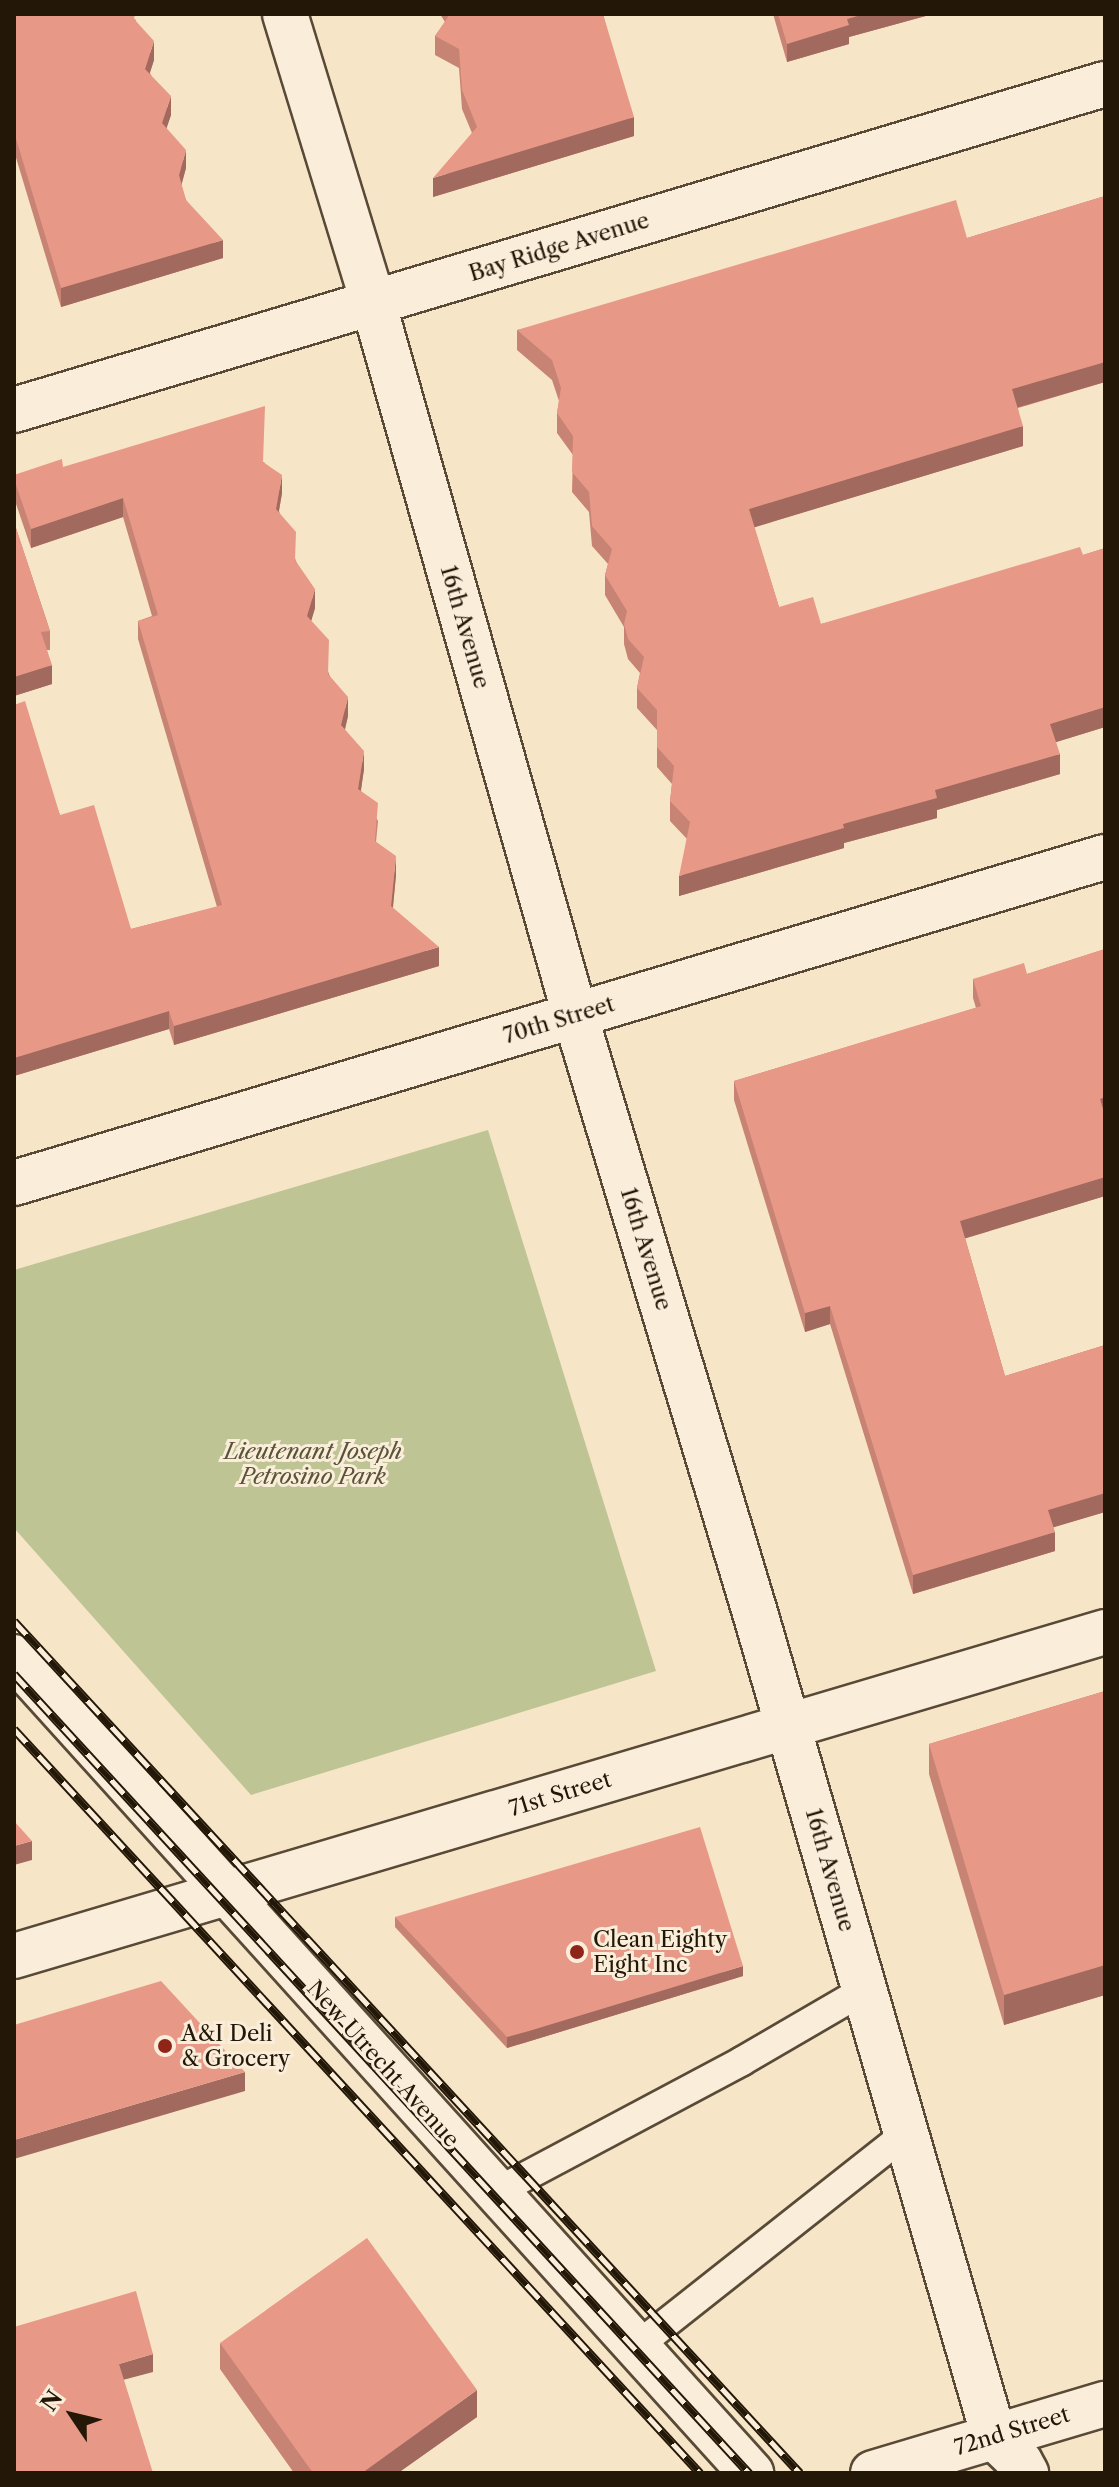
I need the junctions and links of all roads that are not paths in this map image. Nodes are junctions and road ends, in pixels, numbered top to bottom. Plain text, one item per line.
1 (285, 14) edge
2 (1105, 84) edge
3 (373, 302) junction
4 (14, 410) edge
5 (1105, 857) edge
6 (575, 1015) junction
7 (14, 1183) edge
8 (1105, 1632) edge
9 (14, 1657) edge
10 (788, 1726) junction
11 (230, 1892) junction
12 (14, 1956) edge
13 (864, 1990) junction
14 (907, 2133) junction
15 (498, 2191) junction
16 (637, 2346) junction
17 (1105, 2404) edge
18 (994, 2437) junction
19 (751, 2473) edge
20 (873, 2473) edge
21 (1026, 2473) edge

1 - 3 street, 16th Avenue
2 - 3 street, Bay Ridge Avenue
3 - 4 street, Bay Ridge Avenue
3 - 6 street, 16th Avenue
5 - 6 street, 70th Street
6 - 7 street, 70th Street
6 - 10 street, 16th Avenue
8 - 10 street, 71st Street
9 - 11 street, New Utrecht Avenue
10 - 11 street, 71st Street
10 - 13 street, 16th Avenue
11 - 12 street, 71st Street
11 - 15 street, New Utrecht Avenue
13 - 14 street, 16th Avenue
13 - 15 lane
14 - 16 lane
14 - 18 street, 16th Avenue
15 - 16 street, New Utrecht Avenue
16 - 19 street, New Utrecht Avenue
17 - 18 street, 72nd Street
18 - 20 street, 72nd Street
18 - 21 street, 16th Avenue

